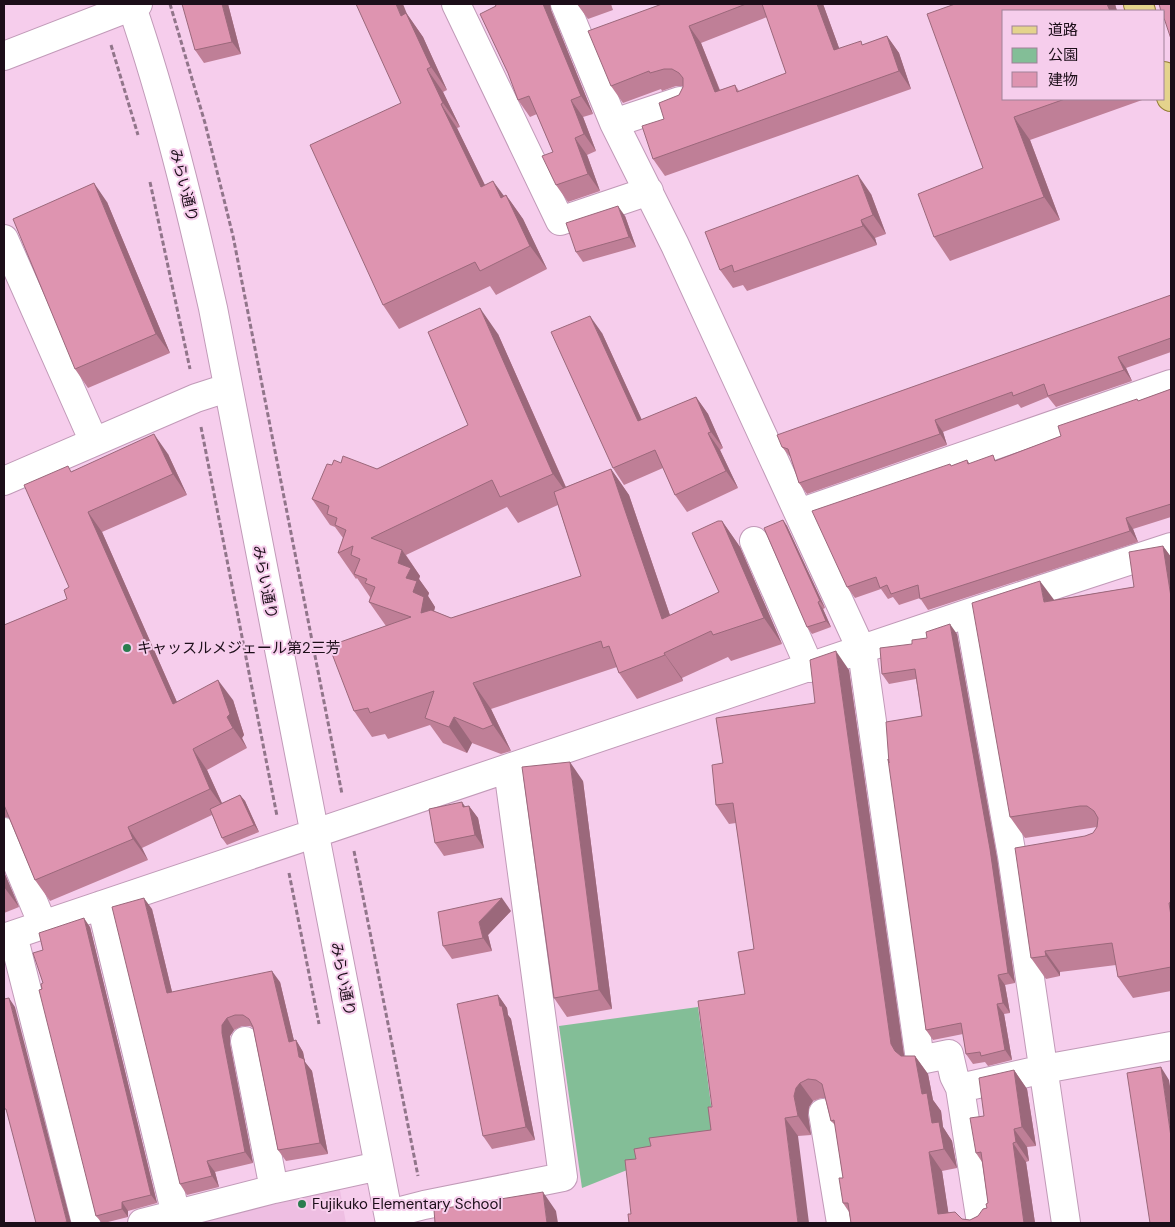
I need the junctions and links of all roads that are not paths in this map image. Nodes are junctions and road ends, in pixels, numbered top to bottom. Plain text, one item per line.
1 (456, 4) edge
2 (564, 4) edge
3 (134, 5) edge
4 (4, 56) edge
5 (1165, 79) edge
6 (1171, 97) edge
7 (680, 101) edge
8 (614, 123) junction
9 (649, 191) junction
10 (4, 239) edge
11 (1171, 384) edge
12 (227, 388) junction
13 (94, 442) junction
14 (4, 481) edge
15 (799, 513) junction
16 (754, 541) dead end
17 (1171, 548) edge
18 (969, 613) junction
19 (862, 651) junction
20 (810, 668) junction
21 (508, 769) junction
22 (4, 832) edge
23 (314, 833) junction
24 (1041, 851) edge
25 (1012, 856) junction
26 (101, 905) junction
27 (43, 925) junction
28 (9, 937) edge
29 (245, 1041) dead end
30 (1171, 1046) edge
31 (1044, 1069) junction
32 (960, 1088) junction
33 (823, 1113) edge
34 (379, 1166) junction
35 (274, 1189) junction
36 (176, 1215) junction
37 (390, 1219) edge
38 (86, 1223) edge
39 (142, 1223) edge
40 (841, 1223) edge
41 (981, 1223) edge
42 (1066, 1223) edge

1 - 9 street
2 - 8 street
3 - 4 street
3 - 12 street, みらい通り
5 - 6 main road
7 - 8 street
8 - 9 street
9 - 15 street
10 - 13 street
11 - 15 street
12 - 13 street
12 - 23 street, みらい通り
13 - 14 street
15 - 19 street
16 - 20 street
17 - 18 street
18 - 19 street
18 - 25 street
19 - 20 street
19 - 32 street
20 - 21 street
21 - 23 street
21 - 37 street
22 - 27 street
23 - 26 street
23 - 34 street, みらい通り
24 - 25 street
25 - 31 street
26 - 27 street
26 - 36 street
27 - 28 street
28 - 38 street
29 - 35 street
30 - 31 street
31 - 32 street
31 - 42 street
32 - 41 street
33 - 40 street
34 - 35 street
34 - 37 street, みらい通り
35 - 36 street
36 - 39 street

